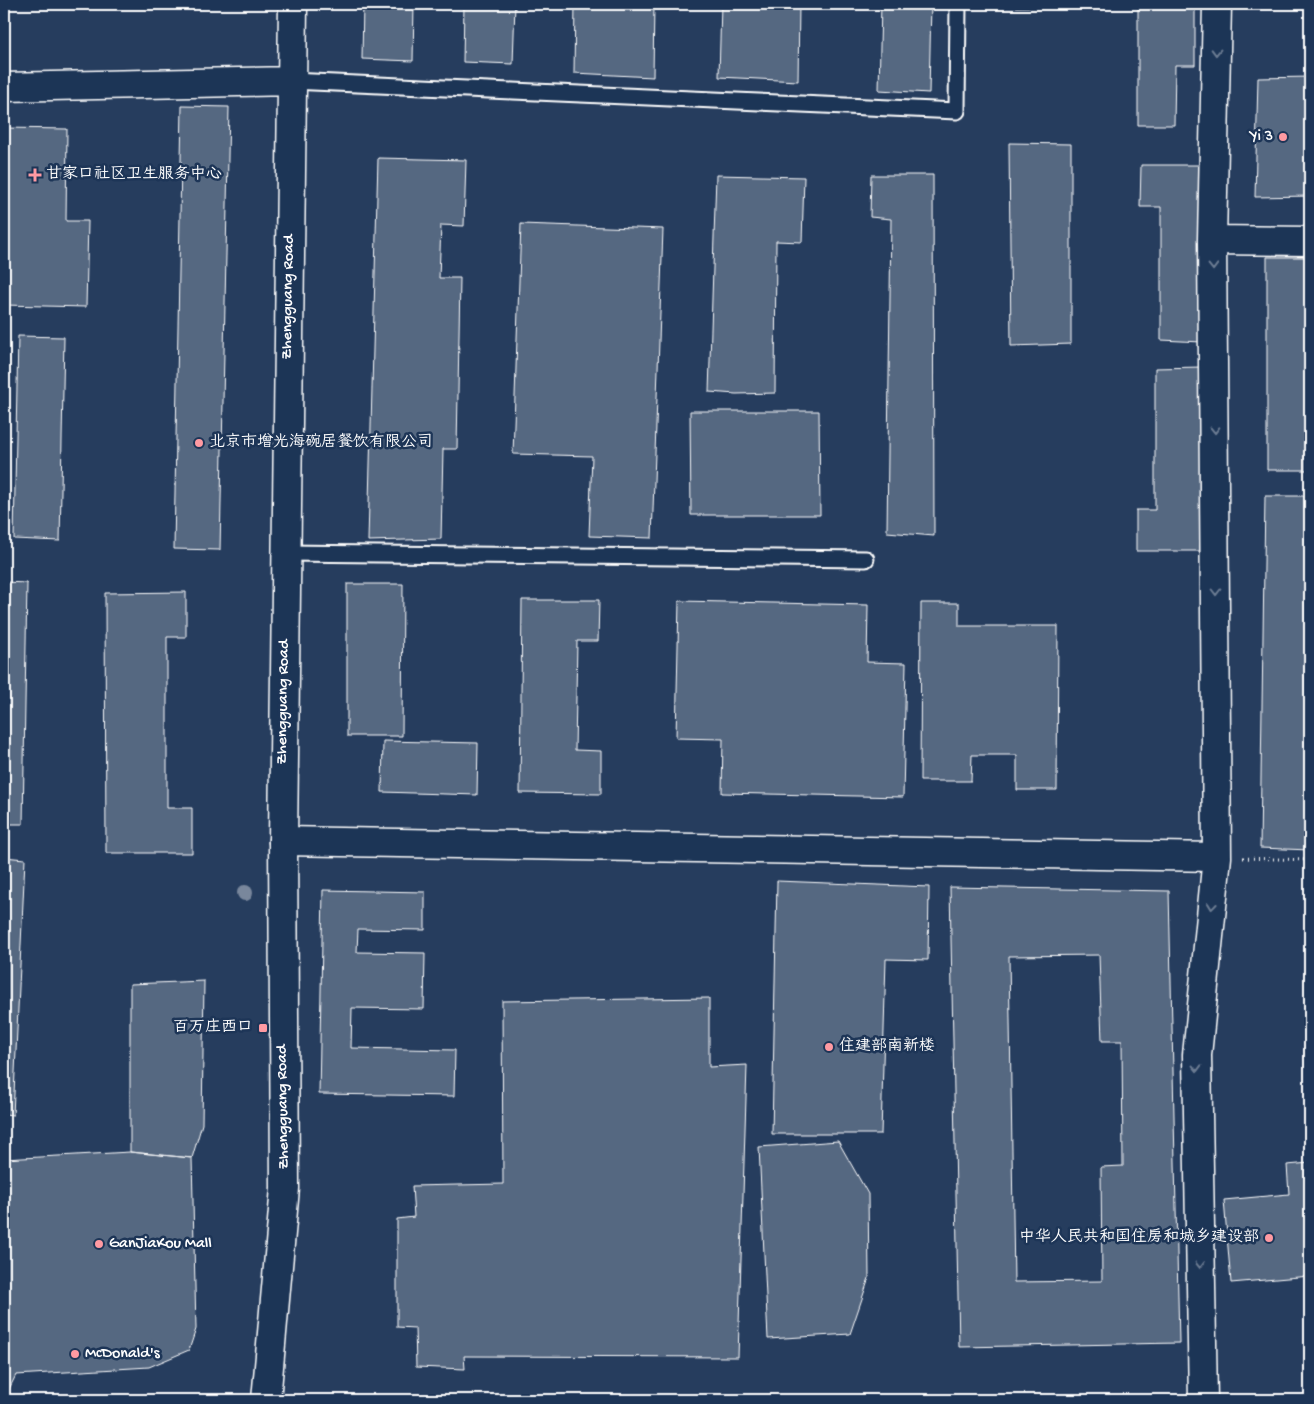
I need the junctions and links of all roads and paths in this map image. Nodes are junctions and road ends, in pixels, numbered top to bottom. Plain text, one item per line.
1 (293, 4) edge
2 (958, 4) edge
3 (1217, 4) edge
4 (291, 81) junction
5 (4, 87) edge
6 (1212, 240) junction
7 (1310, 241) edge
8 (286, 553) junction
9 (866, 559) dead end
10 (283, 841) junction
11 (1217, 857) junction
12 (1310, 860) edge
13 (266, 1400) edge
14 (1203, 1400) edge

1 - 4 street, Zhengguang Road
2 - 4 lane
3 -> 6 street
4 - 5 street
4 - 8 street, Zhengguang Road
6 - 7 street
6 -> 11 street
8 - 9 lane
8 - 10 street, Zhengguang Road
10 - 11 street
10 - 13 street, Zhengguang Road
11 - 12 path
11 -> 14 street

